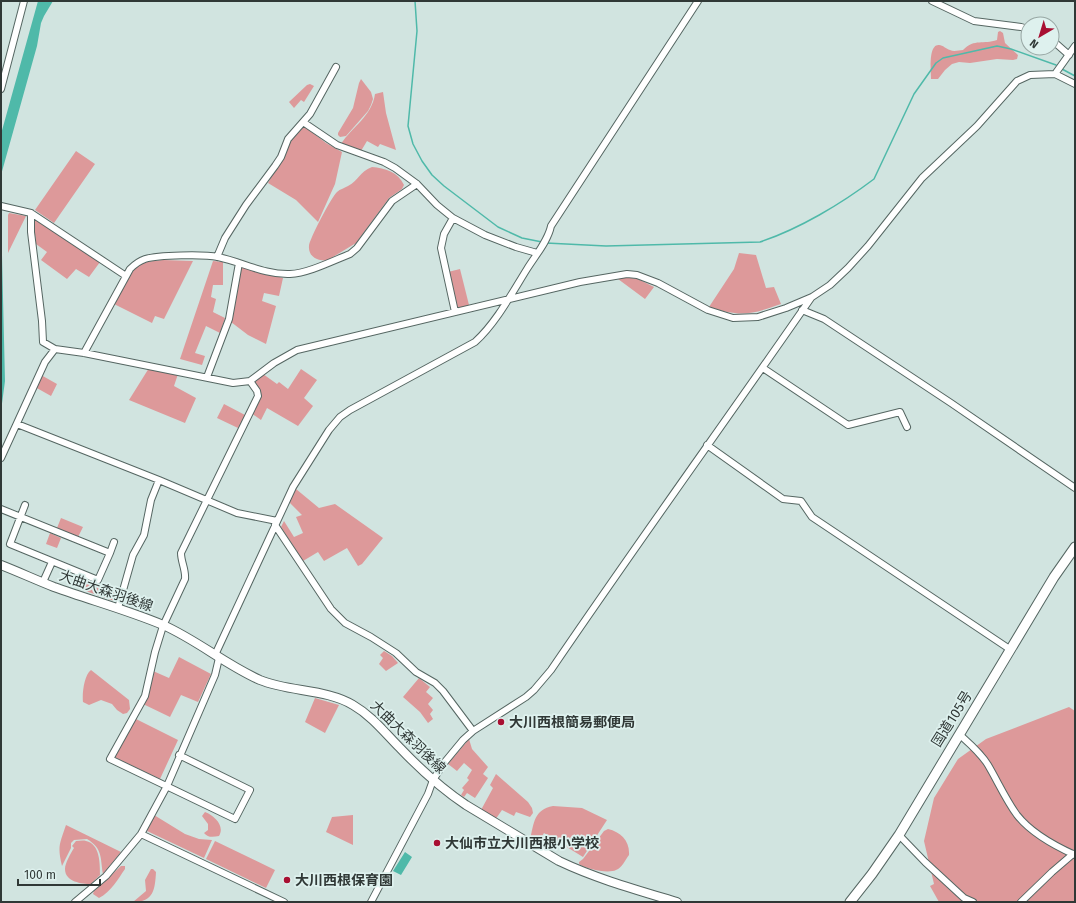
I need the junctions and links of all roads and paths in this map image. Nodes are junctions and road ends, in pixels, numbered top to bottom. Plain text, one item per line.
1 (24, 1) edge
2 (698, 1) edge
3 (932, 1) edge
4 (1020, 27) edge
5 (1075, 46) edge
6 (1060, 47) edge
7 (1069, 55) junction
8 (336, 67) dead end
9 (1055, 74) junction
10 (1075, 84) edge
11 (1, 89) edge
12 (303, 122) junction
13 (416, 184) junction
14 (3, 207) edge
15 (31, 213) junction
16 (453, 218) junction
17 (538, 253) junction
18 (217, 257) junction
19 (239, 263) junction
20 (126, 276) junction
21 (812, 297) junction
22 (508, 300) junction
23 (802, 310) junction
24 (455, 312) junction
25 (55, 349) junction
26 (84, 353) junction
27 (763, 368) junction
28 (207, 377) junction
29 (250, 381) junction
30 (17, 424) junction
31 (907, 427) dead end
32 (707, 445) junction
33 (1, 458) edge
34 (159, 480) junction
35 (1075, 488) edge
36 (206, 500) junction
37 (26, 505) dead end
38 (1, 509) edge
39 (21, 517) junction
40 (276, 523) junction
41 (114, 542) dead end
42 (1075, 547) edge
43 (110, 553) junction
44 (52, 562) junction
45 (1, 565) edge
46 (43, 582) junction
47 (118, 608) junction
48 (163, 626) junction
49 (1011, 650) junction
50 (217, 656) junction
51 (473, 731) junction
52 (959, 734) junction
53 (179, 755) junction
54 (433, 780) junction
55 (167, 786) junction
56 (141, 834) junction
57 (899, 835) junction
58 (1074, 854) edge
59 (75, 902) edge
60 (284, 902) edge
61 (371, 902) edge
62 (677, 902) edge
63 (850, 902) edge
64 (973, 902) edge
65 (1021, 902) edge

1 - 11 street
2 - 17 street
3 - 4 street
5 - 7 street
6 - 7 street
7 - 9 street
8 - 12 street
9 - 10 street
9 - 21 street
12 - 13 street
12 - 18 street
13 - 16 street
13 - 19 street
14 - 15 street
15 - 20 street
15 - 25 street
16 - 17 street
16 - 24 street
17 - 22 street
18 - 19 street
18 - 20 street
19 - 28 street
20 - 26 street
21 - 22 street
21 - 23 street
22 - 24 street
22 - 40 street
23 - 27 street
23 - 35 street
24 - 29 street
25 - 26 street
25 - 30 street
26 - 28 street
27 - 31 street
27 - 32 street
28 - 29 street
29 - 36 street
30 - 33 street
30 - 34 street
32 - 49 street
32 - 51 street
34 - 36 street
34 - 47 street
36 - 40 street
36 - 48 street
37 - 39 street
38 - 39 street
39 - 43 street
39 - 44 street
40 - 50 street
40 - 51 street
41 - 43 street
42 - 49 highway, 国道105号
43 - 44 street
44 - 46 street
45 - 46 main road, 大曲大森羽後線
46 - 47 main road, 大曲大森羽後線
47 - 48 main road, 大曲大森羽後線
48 - 50 main road, 大曲大森羽後線
48 - 55 street
49 - 52 highway, 国道105号
50 - 53 street
50 - 54 main road, 大曲大森羽後線
51 - 54 street
52 - 57 highway, 国道105号
52 - 58 street
53 - 55 street
53 - 55 street
54 - 61 street
54 - 62 main road, 大曲大森羽後線
55 - 56 street
56 - 59 street
56 - 60 street
57 - 63 highway, 国道105号
57 - 64 street
58 - 65 street

